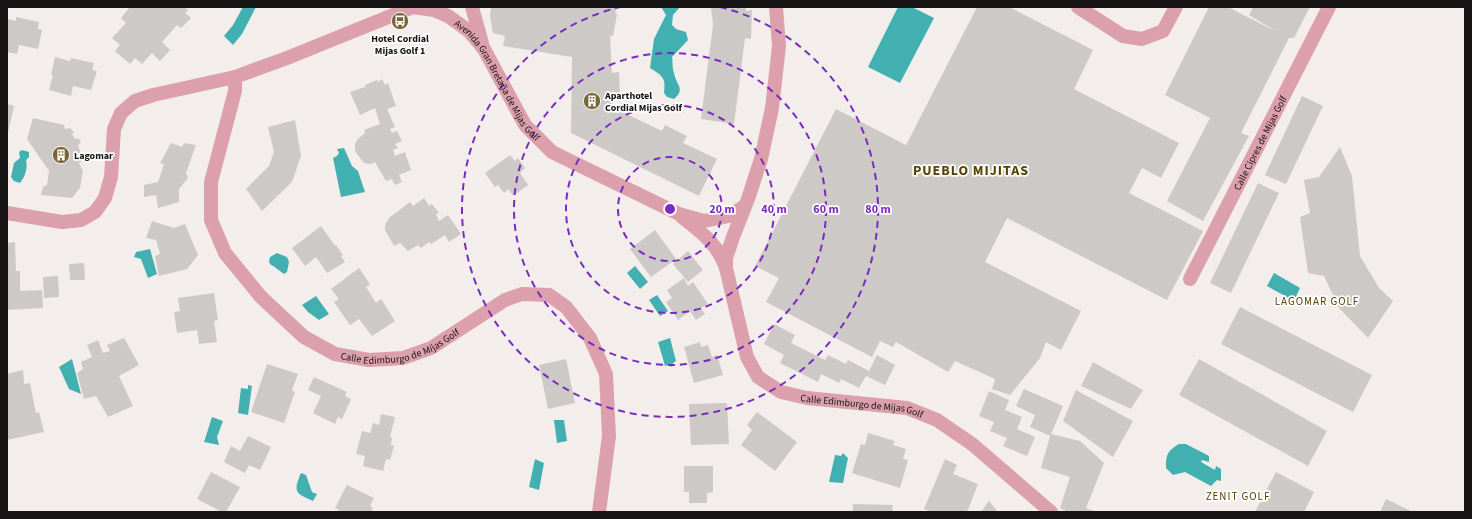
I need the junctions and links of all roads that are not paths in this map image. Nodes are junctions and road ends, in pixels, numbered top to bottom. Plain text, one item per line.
1 (413, 7) edge
2 (472, 7) edge
3 (776, 7) edge
4 (1078, 7) edge
5 (1176, 7) edge
6 (1329, 7) edge
7 (484, 49) junction
8 (234, 77) junction
9 (745, 206) junction
10 (7, 213) edge
11 (678, 214) junction
12 (726, 268) junction
13 (1190, 279) dead end
14 (599, 512) edge
15 (1051, 512) edge

1 - 7 street, Avenida Gran Bretaña de Mijas Golf
1 - 8 street, Avenida Gran Bretaña de Mijas Golf
2 - 7 street
3 - 9 street
4 - 5 street
6 - 13 street, Calle Cipres de Mijas Golf
7 - 11 street, Avenida Gran Bretaña de Mijas Golf
8 - 10 street, Avenida Gran Bretaña de Mijas Golf
8 - 14 street, Calle Edimburgo de Mijas Golf
9 - 11 street, Avenida Gran Bretaña de Mijas Golf
9 - 12 street
11 - 12 street
12 - 15 street, Calle Edimburgo de Mijas Golf

